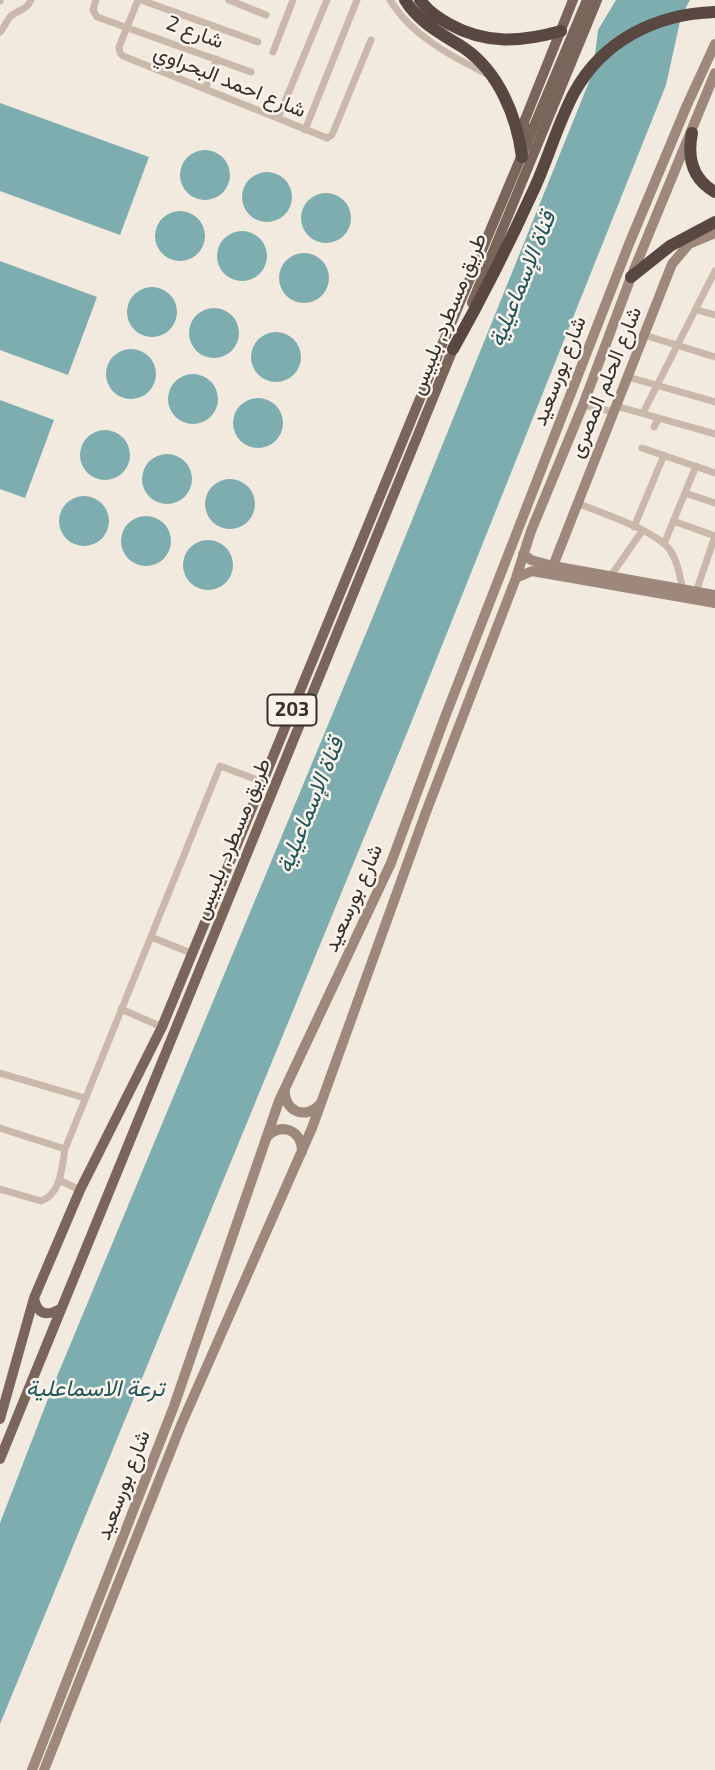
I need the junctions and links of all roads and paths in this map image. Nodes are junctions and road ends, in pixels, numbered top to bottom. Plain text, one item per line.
1 (30, 0) edge
2 (96, 0) edge
3 (140, 0) edge
4 (229, 0) edge
5 (293, 0) edge
6 (327, 0) edge
7 (357, 0) edge
8 (390, 0) edge
9 (405, 0) edge
10 (420, 0) edge
11 (573, 0) edge
12 (587, 0) edge
13 (597, 0) edge
14 (715, 12) edge
15 (266, 15) dead end
16 (127, 26) junction
17 (561, 31) junction
18 (1, 32) edge
19 (371, 40) dead end
20 (258, 42) dead end
21 (715, 44) edge
22 (273, 52) dead end
23 (216, 59) junction
24 (251, 72) dead end
25 (702, 72) junction
26 (714, 75) edge
27 (491, 76) junction
28 (205, 89) junction
29 (278, 118) junction
30 (305, 130) junction
31 (692, 133) junction
32 (525, 151) junction
33 (715, 192) edge
34 (715, 222) edge
35 (715, 233) edge
36 (715, 271) edge
37 (631, 277) junction
38 (712, 284) edge
39 (697, 310) junction
40 (715, 316) edge
41 (644, 335) junction
42 (678, 346) junction
43 (453, 349) junction
44 (715, 357) edge
45 (628, 377) junction
46 (657, 386) junction
47 (715, 402) edge
48 (583, 405) junction
49 (615, 409) junction
50 (643, 413) junction
51 (659, 418) junction
52 (654, 428) dead end
53 (715, 434) edge
54 (642, 448) dead end
55 (664, 455) junction
56 (696, 466) junction
57 (715, 472) edge
58 (685, 493) junction
59 (577, 503) junction
60 (715, 503) edge
61 (673, 521) junction
62 (638, 529) junction
63 (715, 536) edge
64 (664, 544) junction
65 (712, 552) edge
66 (523, 554) junction
67 (552, 566) junction
68 (610, 577) junction
69 (516, 578) junction
70 (696, 592) junction
71 (684, 594) junction
72 (715, 595) edge
73 (715, 603) edge
74 (263, 782) junction
75 (151, 937) junction
76 (191, 953) junction
77 (121, 1009) junction
78 (162, 1027) junction
79 (0, 1073) edge
80 (285, 1088) junction
81 (85, 1098) junction
82 (320, 1104) junction
83 (0, 1128) edge
84 (266, 1138) junction
85 (65, 1149) junction
86 (302, 1152) junction
87 (59, 1180) junction
88 (0, 1189) edge
89 (80, 1190) junction
90 (34, 1298) junction
91 (60, 1309) junction
92 (0, 1419) edge
93 (0, 1460) edge
94 (32, 1770) edge
95 (44, 1770) edge

1 - 18 street
2 - 16 street, شارع 2
3 - 16 street
3 - 20 street
4 - 15 street
5 - 22 street
6 - 29 street
7 - 30 street
8 - 27 street
9 - 27 highway
10 - 17 highway
11 - 17 main road
12 - 32 main road, طريق مسطرد, بلبيس / 203
13 - 43 main road, طريق مسطرد, بلبيس / 203
14 - 43 highway
16 - 23 street, شارع 2
16 - 28 street, شارع احمد البحراوي
17 - 32 main road
19 - 30 street, شارع احمد البحراوي
21 - 25 main road, شارع بورسعيد
23 - 24 street, شارع 2
23 - 28 street
25 - 26 main road
25 - 80 main road, شارع بورسعيد
26 - 31 main road, شارع بورسعيد
27 - 32 highway
28 - 29 street, شارع احمد البحراوي
29 - 30 street, شارع احمد البحراوي
31 - 33 highway
31 - 37 main road, شارع بورسعيد
32 - 74 main road, طريق مسطرد, بلبيس / 203
34 - 37 highway
35 - 41 main road, شارع الحلم المصرى
36 - 38 street
37 - 48 main road, شارع بورسعيد
38 - 39 street
39 - 40 street
39 - 42 street
41 - 42 street
41 - 45 main road, شارع الحلم المصرى
42 - 44 street
42 - 46 street
43 - 91 main road, طريق مسطرد, بلبيس / 203
45 - 46 street
45 - 49 main road, شارع الحلم المصرى
46 - 47 street
46 - 50 street
48 - 49 street
48 - 66 main road, شارع بورسعيد
49 - 50 street
49 - 59 main road, شارع الحلم المصرى
50 - 51 street
51 - 52 street
51 - 53 street
54 - 55 street
55 - 56 street
55 - 62 street
56 - 57 street
56 - 58 street
58 - 60 street
58 - 61 street
59 - 62 street
59 - 67 main road, شارع الحلم المصرى
61 - 63 street
61 - 64 street
62 - 64 street
62 - 68 street
63 - 65 street
64 - 71 street
65 - 70 street
66 - 67 main road
66 - 69 main road, شارع بورسعيد
67 - 68 main road
68 - 71 main road
69 - 71 main road
69 - 82 main road, شارع بورسعيد
70 - 71 main road
70 - 72 main road
71 - 73 main road
74 - 75 street
74 - 76 main road, طريق مسطرد, بلبيس / 203
75 - 76 street
75 - 77 street
76 - 78 main road, طريق مسطرد, بلبيس / 203
77 - 78 street
77 - 81 street
78 - 89 main road, طريق مسطرد, بلبيس / 203
79 - 81 street
80 - 82 main road
80 - 84 main road, شارع بورسعيد
81 - 85 street
82 - 86 main road, شارع بورسعيد
83 - 85 street
84 - 86 main road
84 - 94 main road, شارع بورسعيد
85 - 87 street
86 - 95 main road, شارع بورسعيد
87 - 88 street
87 - 89 street
89 - 90 main road, طريق مسطرد, بلبيس / 203
90 - 91 main road
90 - 92 main road, طريق مسطرد, بلبيس / 203
91 - 93 main road, طريق مسطرد, بلبيس / 203

